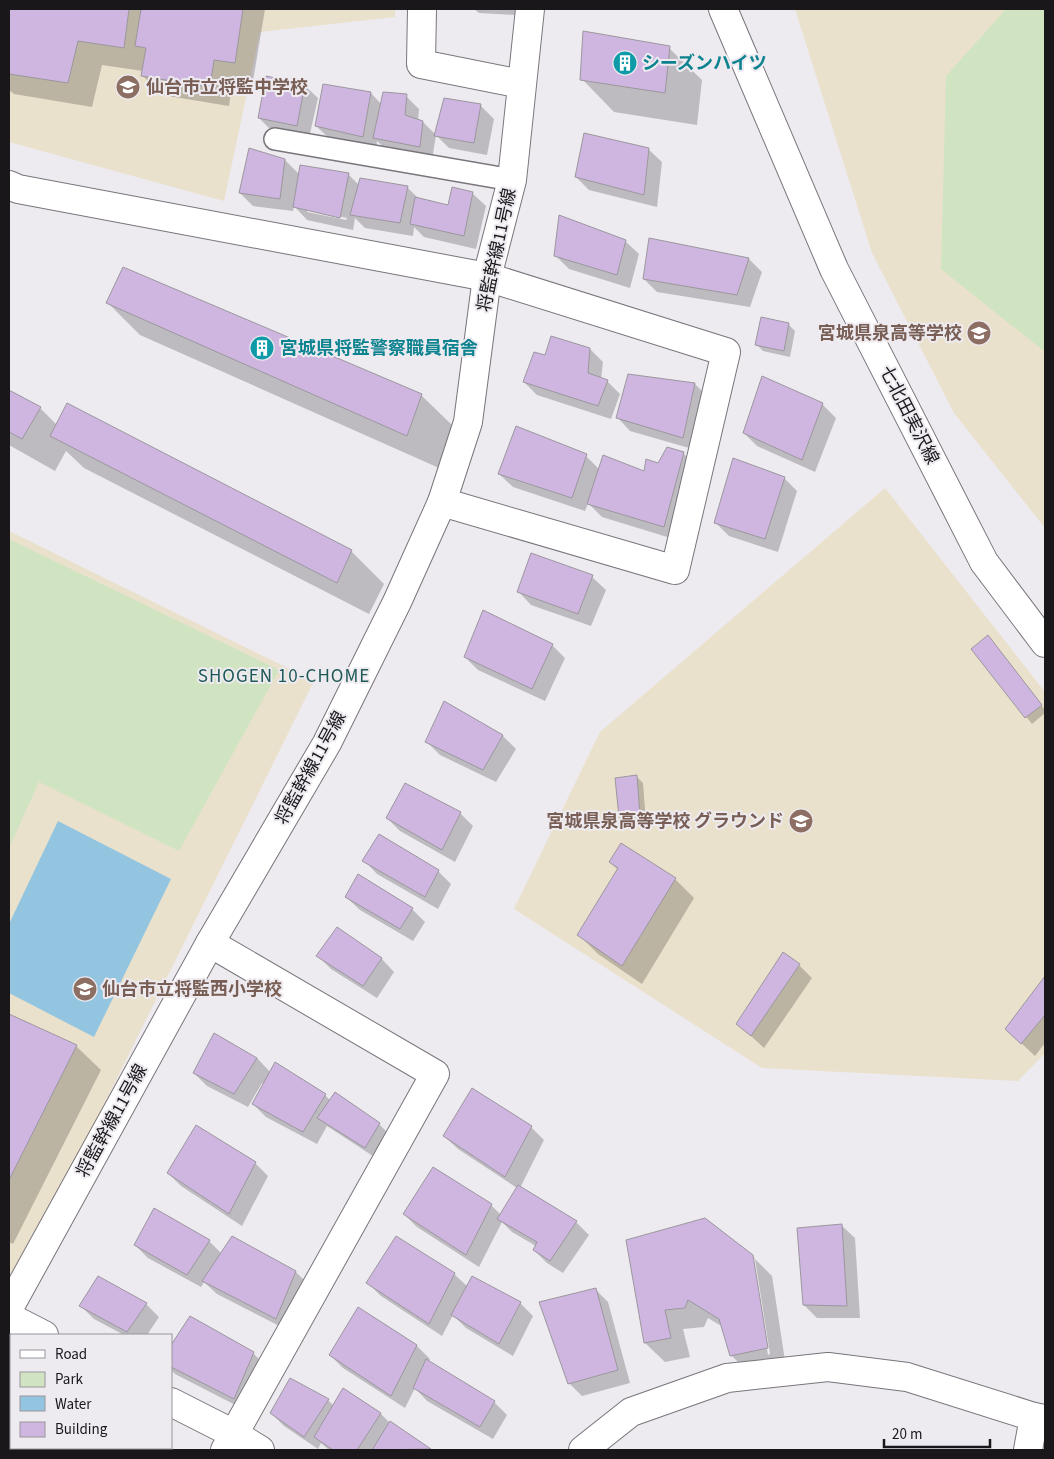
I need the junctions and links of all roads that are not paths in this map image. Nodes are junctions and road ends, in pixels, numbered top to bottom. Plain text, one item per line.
1 (422, 9) edge
2 (530, 9) edge
3 (723, 9) edge
4 (521, 84) junction
5 (275, 139) dead end
6 (512, 180) junction
7 (9, 185) edge
8 (487, 277) junction
9 (442, 502) junction
10 (1045, 643) edge
11 (210, 943) junction
12 (9, 1308) edge
13 (9, 1317) edge
14 (42, 1334) edge
15 (172, 1403) edge
16 (1040, 1418) edge
17 (230, 1442) edge
18 (260, 1450) edge
19 (582, 1450) edge
20 (1028, 1450) edge

1 - 4 street
2 - 4 street, 将監幹線11号線
3 - 10 street, 七北田実沢線
4 - 6 street, 将監幹線11号線
5 - 6 lane
6 - 8 street, 将監幹線11号線
7 - 8 street
8 - 9 street, 将監幹線11号線
8 - 9 street
9 - 11 street, 将監幹線11号線
11 - 12 street, 将監幹線11号線
11 - 17 street
13 - 14 street
15 - 17 street
16 - 19 street
16 - 20 street
17 - 18 street

